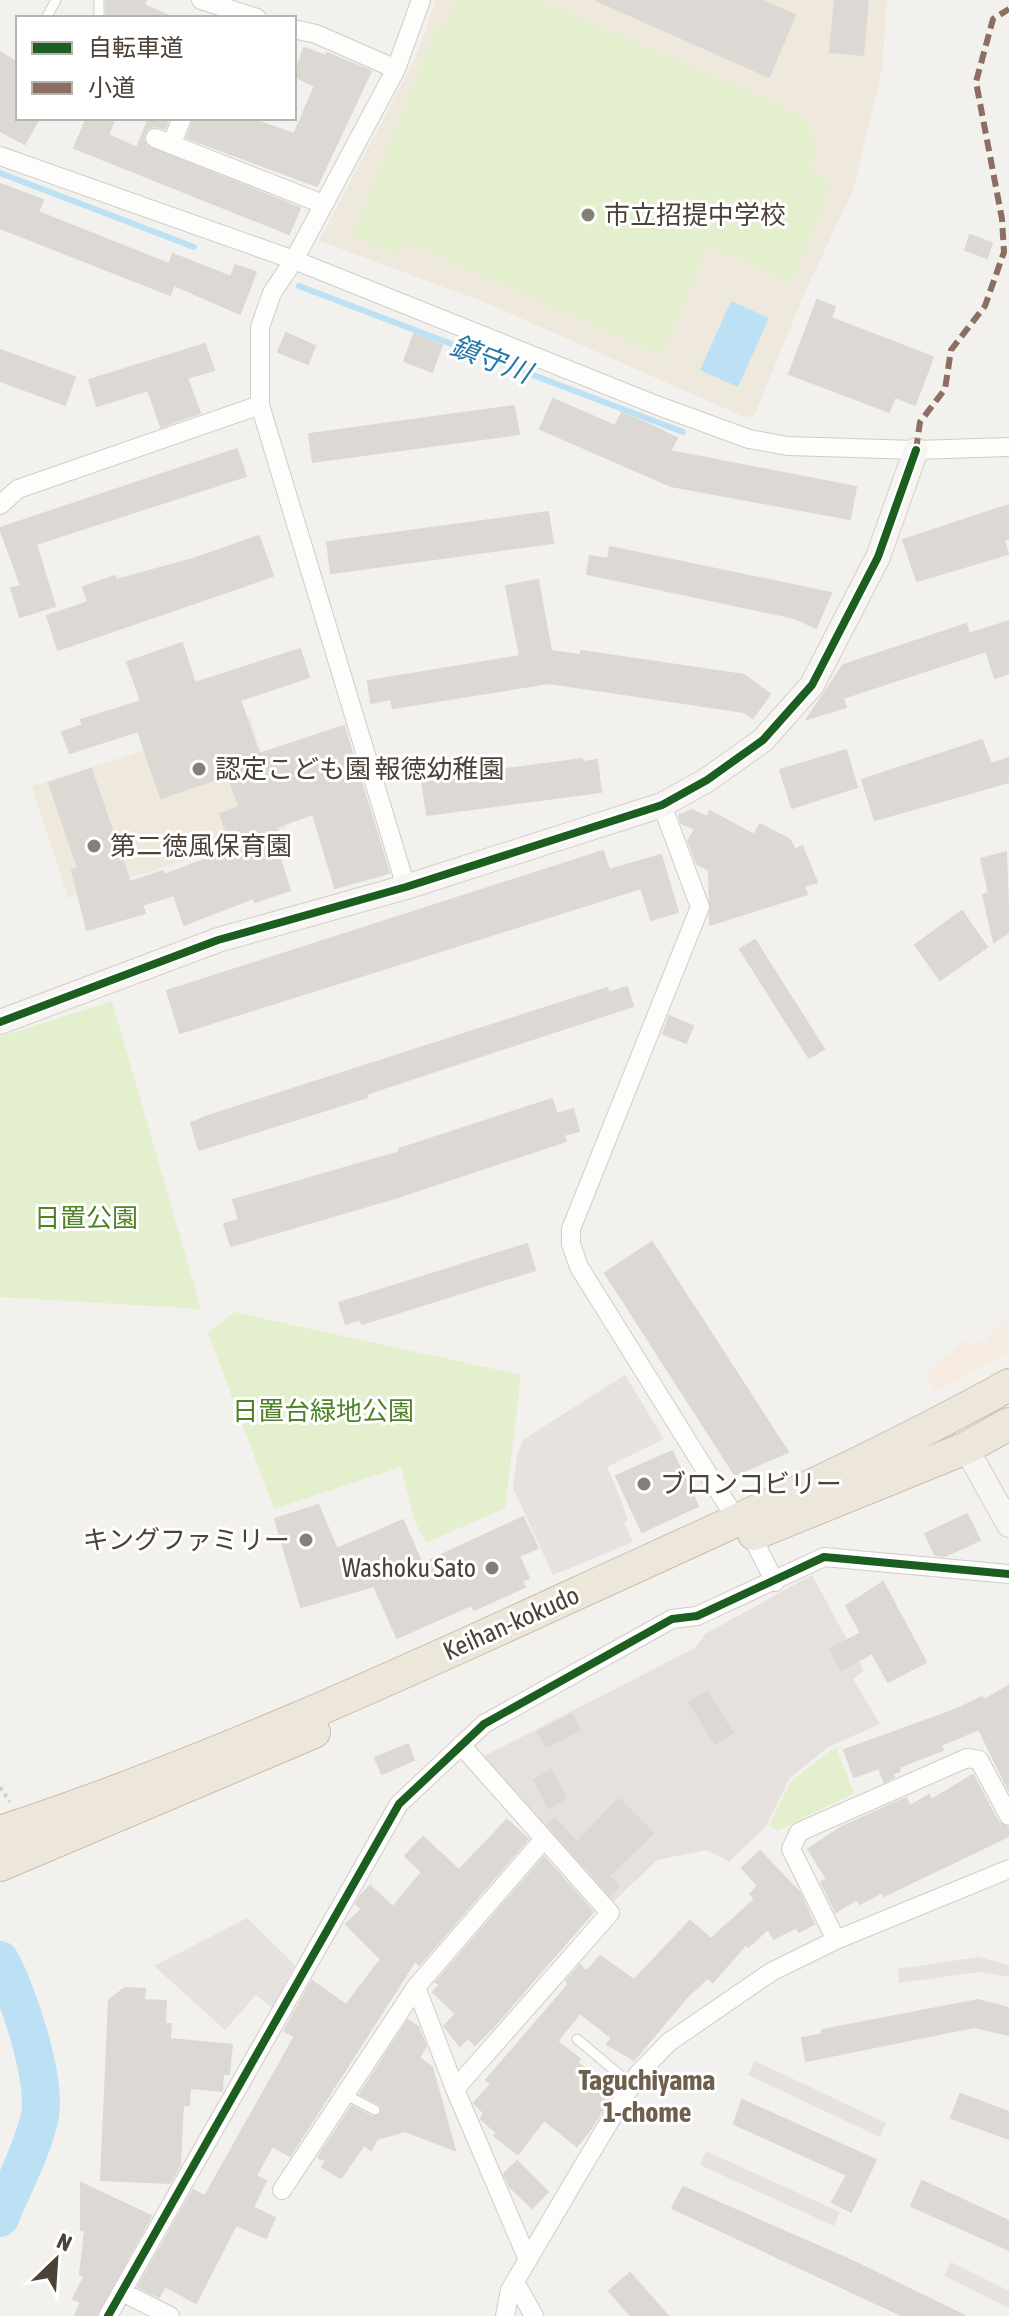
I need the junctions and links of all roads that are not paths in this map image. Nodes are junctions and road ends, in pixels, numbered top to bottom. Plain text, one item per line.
1 (201, 0) edge
2 (421, 0) edge
3 (223, 13) edge
4 (243, 16) edge
5 (296, 29) edge
6 (396, 69) junction
7 (180, 120) edge
8 (0, 156) edge
9 (323, 204) junction
10 (294, 260) junction
11 (260, 405) junction
12 (1009, 447) edge
13 (916, 450) junction
14 (0, 505) edge
15 (662, 805) junction
16 (406, 887) junction
17 (0, 1022) edge
18 (1009, 1385) edge
19 (1009, 1424) edge
20 (966, 1448) junction
21 (1009, 1525) edge
22 (745, 1527) junction
23 (1009, 1574) edge
24 (775, 1582) junction
25 (461, 1745) junction
26 (1009, 1816) edge
27 (7, 1822) edge
28 (544, 1839) junction
29 (0, 1865) edge
30 (1009, 1869) edge
31 (836, 1940) junction
32 (416, 1987) junction
33 (577, 2039) dead end
34 (632, 2085) junction
35 (455, 2089) junction
36 (344, 2094) junction
37 (375, 2110) dead end
38 (282, 2190) dead end
39 (528, 2260) junction
40 (515, 2282) junction
41 (122, 2292) junction
42 (108, 2316) edge
43 (170, 2316) edge
44 (505, 2316) edge
45 (534, 2316) edge

1 - 3 street
2 - 6 street
3 - 4 street
5 - 6 street
6 - 9 street
7 - 9 street
8 - 10 street
9 - 10 street
10 - 11 street
10 - 13 street
11 - 14 street
11 - 16 street
12 - 13 street
13 - 15 street
15 - 16 street
15 - 22 street
16 - 17 street
18 - 22 highway, Keihan-kokudo
19 - 20 highway, Keihan-kokudo
20 - 21 street
20 - 22 highway, Keihan-kokudo
22 - 24 street
22 - 27 highway, Keihan-kokudo
22 - 29 highway, Keihan-kokudo
23 - 24 street
24 - 25 street
25 - 28 street
25 - 41 street
26 - 31 street
28 - 32 street
28 - 35 street
30 - 31 street
31 - 34 street
32 - 35 street
32 - 36 street
33 - 34 lane
34 - 39 street
35 - 39 street
36 - 37 lane
36 - 38 street
39 - 40 street
40 - 44 street
40 - 45 street
41 - 42 street
41 - 43 street

